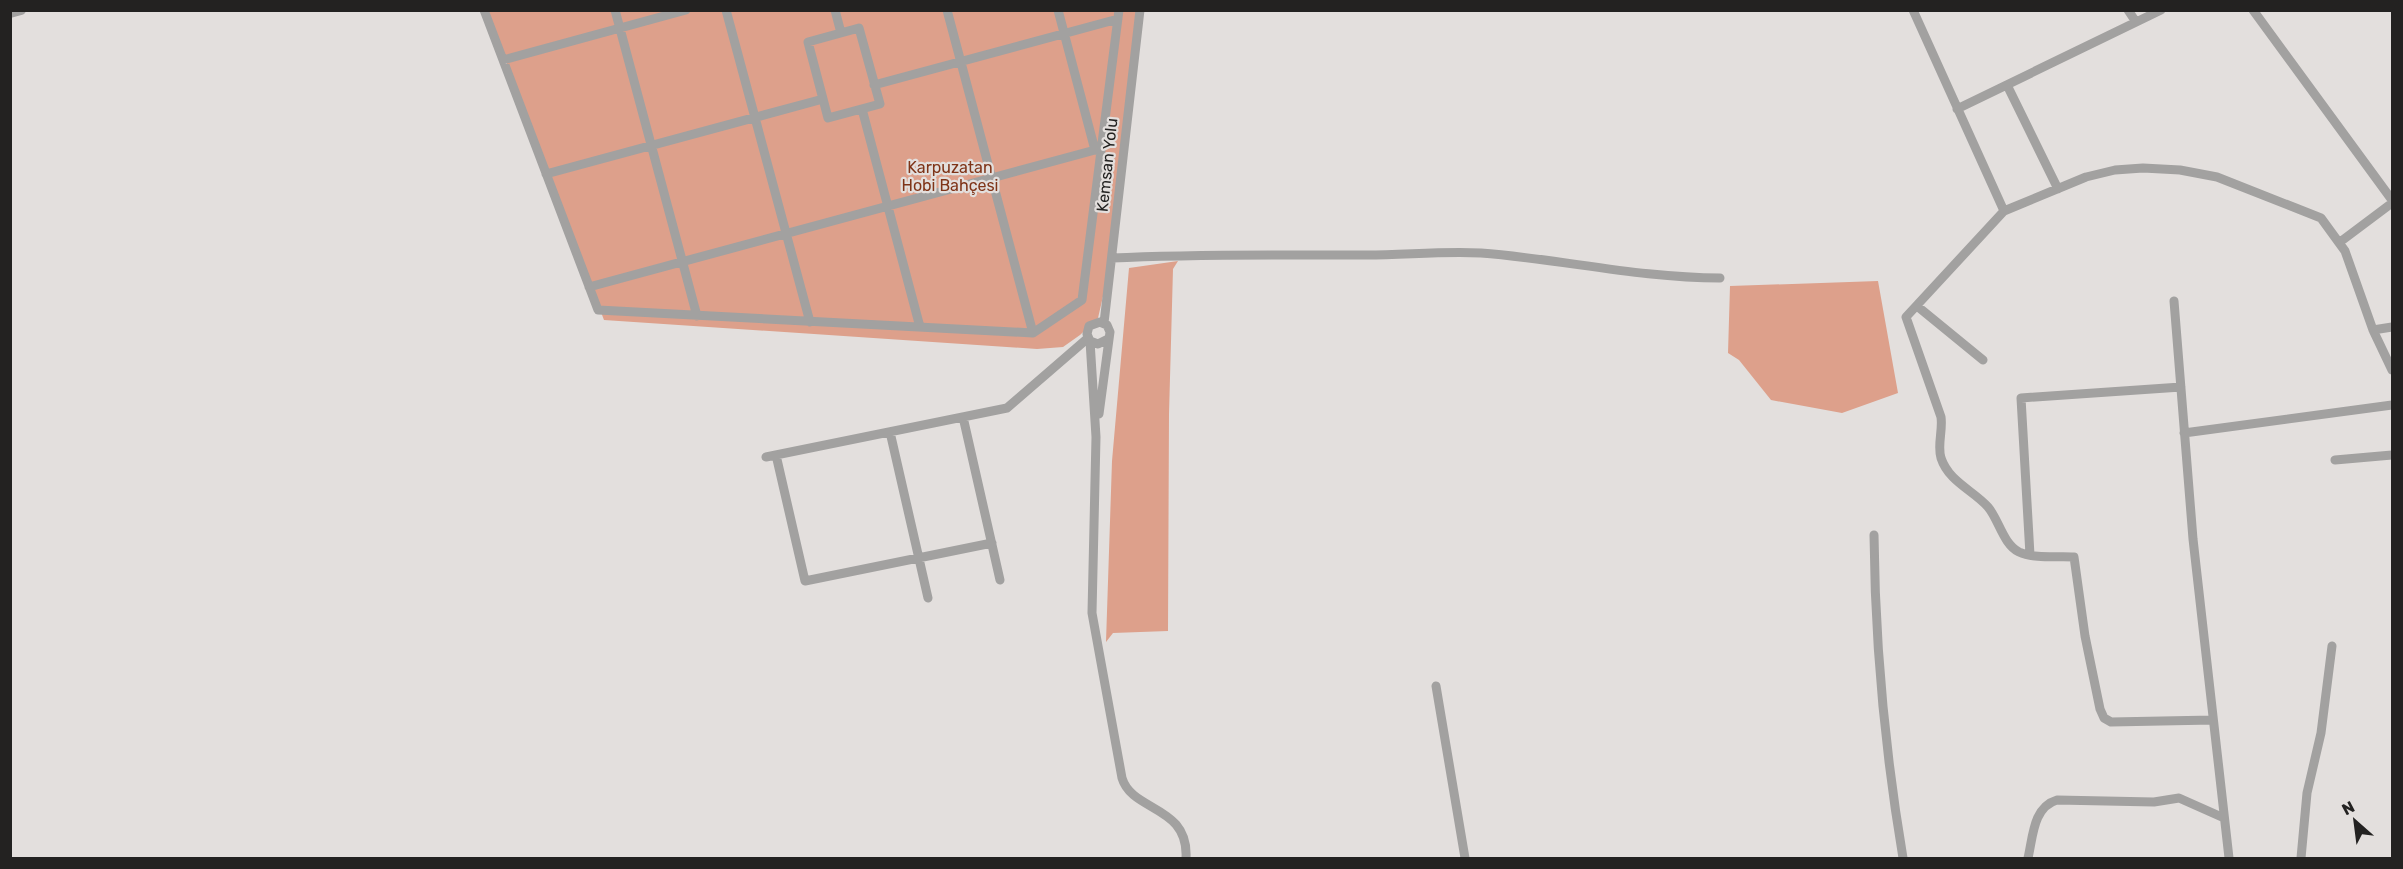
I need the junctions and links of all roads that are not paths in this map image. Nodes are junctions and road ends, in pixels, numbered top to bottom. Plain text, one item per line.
1 (21, 10) edge
2 (484, 10) edge
3 (615, 10) edge
4 (686, 10) edge
5 (726, 10) edge
6 (835, 10) edge
7 (946, 10) edge
8 (1058, 10) edge
9 (1140, 10) edge
10 (1913, 10) edge
11 (2128, 10) edge
12 (2161, 10) edge
13 (2253, 10) edge
14 (10, 13) edge
15 (1118, 15) edge
16 (2136, 22) junction
17 (620, 28) junction
18 (841, 33) junction
19 (1064, 34) junction
20 (503, 60) junction
21 (960, 62) junction
22 (874, 85) junction
23 (2007, 85) junction
24 (823, 99) junction
25 (862, 109) junction
26 (1957, 109) junction
27 (755, 117) junction
28 (651, 145) junction
29 (1098, 151) junction
30 (546, 174) junction
31 (992, 178) junction
32 (2058, 189) junction
33 (2392, 201) edge
34 (888, 206) junction
35 (2004, 211) junction
36 (786, 234) junction
37 (2340, 242) junction
38 (1112, 258) junction
39 (682, 262) junction
40 (1720, 278) dead end
41 (589, 287) junction
42 (2174, 301) dead end
43 (1917, 306) junction
44 (696, 316) junction
45 (810, 322) junction
46 (1104, 323) junction
47 (920, 327) junction
48 (2392, 327) edge
49 (2373, 330) junction
50 (1033, 333) junction
51 (1089, 339) junction
52 (1108, 339) junction
53 (1983, 360) dead end
54 (2392, 370) edge
55 (2181, 387) junction
56 (2392, 405) edge
57 (963, 417) junction
58 (890, 432) junction
59 (2184, 433) junction
60 (1096, 437) junction
61 (776, 455) junction
62 (2392, 455) edge
63 (766, 457) dead end
64 (2335, 460) dead end
65 (1874, 535) dead end
66 (992, 543) junction
67 (2030, 555) junction
68 (919, 558) junction
69 (1000, 580) dead end
70 (928, 598) dead end
71 (2332, 646) dead end
72 (1436, 686) dead end
73 (2213, 720) junction
74 (2224, 818) junction
75 (1186, 858) edge
76 (1465, 858) edge
77 (1903, 858) edge
78 (2028, 858) edge
79 (2229, 858) edge
80 (2301, 858) edge

1 - 14 street
2 - 20 street
3 - 17 street
4 - 17 street
5 - 27 street
6 - 18 street
7 - 21 street
8 - 19 street
9 - 38 street, Kemsan Yolu
10 - 26 street
11 - 16 street
12 - 16 street
13 - 33 street
15 - 19 street
15 - 29 street
16 - 23 street
17 - 20 street
17 - 28 street
18 - 22 street
18 - 24 street
19 - 21 street
19 - 29 street
20 - 30 street
21 - 22 street
21 - 31 street
22 - 25 street
23 - 26 street
23 - 32 street
24 - 25 street
24 - 27 street
25 - 34 street
26 - 35 street
27 - 28 street
27 - 36 street
28 - 30 street
28 - 39 street
29 - 31 street
29 - 50 street
30 - 41 street
31 - 34 street
31 - 50 street
32 - 35 street
32 - 37 street
33 - 37 street
34 - 36 street
34 - 47 street
35 - 43 street
36 - 39 street
36 - 45 street
37 - 49 street
38 - 40 street
38 - 46 street, Kemsan Yolu
39 - 41 street
39 - 44 street
41 - 44 street
42 - 55 street
43 - 53 street
43 - 67 street
44 - 45 street
45 - 47 street
46 - 51 street
46 - 52 street
47 - 50 street
48 - 49 street
49 - 54 street
51 - 52 street
51 - 57 street
51 - 60 street
52 - 60 street
55 - 59 street
55 - 67 street
56 - 59 street
57 - 58 street
57 - 66 street
58 - 61 street
58 - 68 street
59 - 73 street
60 - 75 street
61 - 63 street
61 - 68 street
62 - 64 street
65 - 77 street
66 - 68 street
66 - 69 street
67 - 73 street
68 - 70 street
71 - 80 street
72 - 76 street
73 - 74 street
74 - 78 street
74 - 79 street

